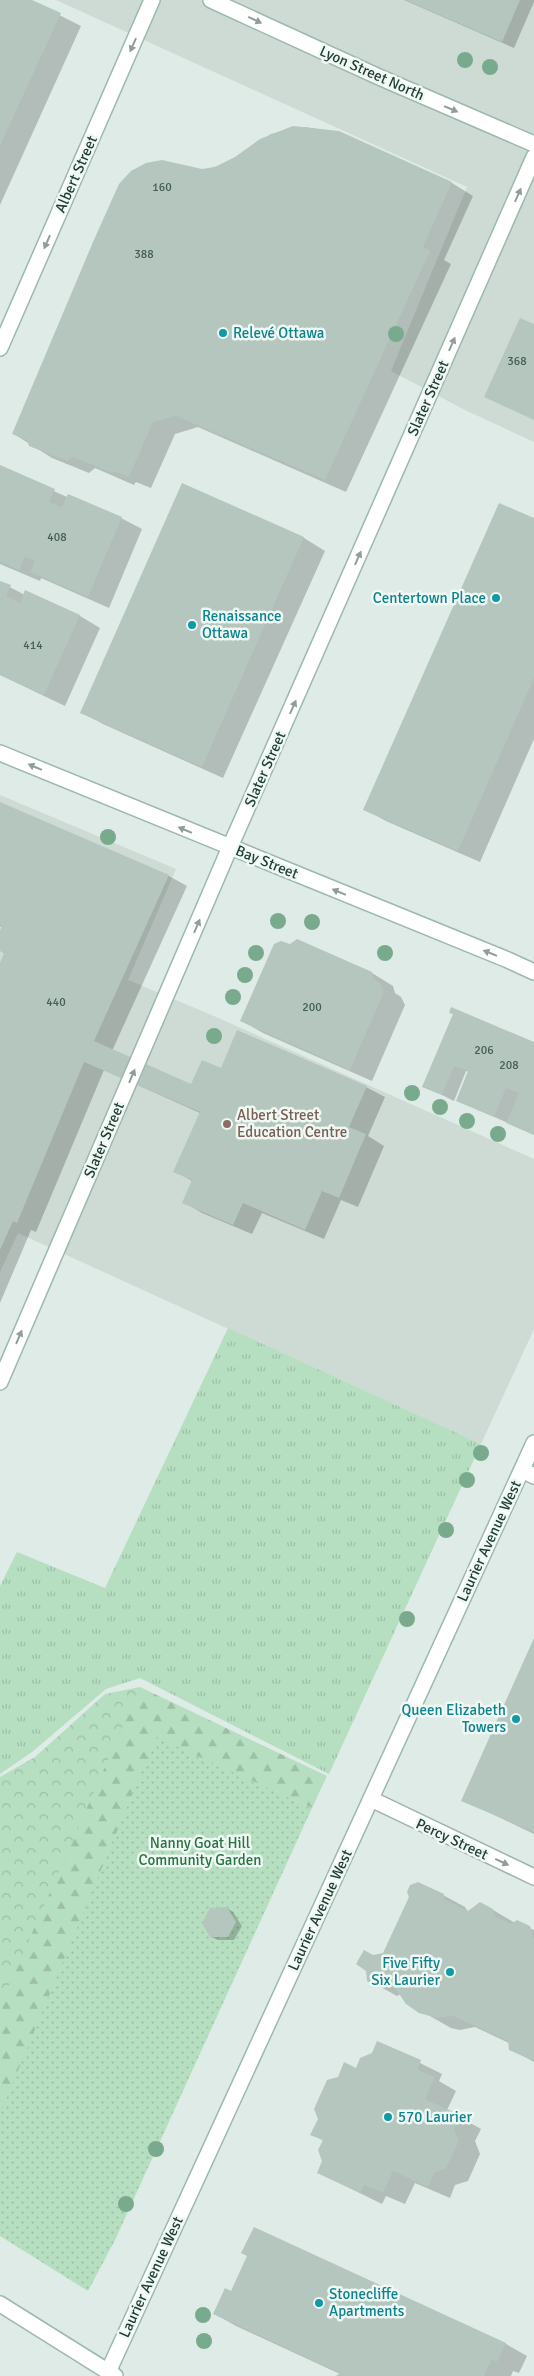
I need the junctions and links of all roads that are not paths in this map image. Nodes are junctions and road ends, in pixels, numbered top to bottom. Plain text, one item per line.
1 (152, 0) edge
2 (211, 0) edge
3 (534, 144) edge
4 (534, 157) edge
5 (0, 348) edge
6 (0, 753) edge
7 (230, 847) junction
8 (534, 972) edge
9 (0, 1382) edge
10 (534, 1443) edge
11 (528, 1473) edge
12 (371, 1799) junction
13 (534, 1877) edge
14 (0, 2304) edge
15 (109, 2375) edge

1 -> 5 main road, Albert Street
2 -> 3 main road, Lyon Street North
7 -> 4 main road, Slater Street
7 -> 6 main road, Bay Street
8 -> 7 main road, Bay Street
9 -> 7 main road, Slater Street
10 - 11 main road, Laurier Avenue West
11 - 12 main road, Laurier Avenue West
12 -> 13 main road, Percy Street
12 - 15 main road, Laurier Avenue West
14 - 15 main road

